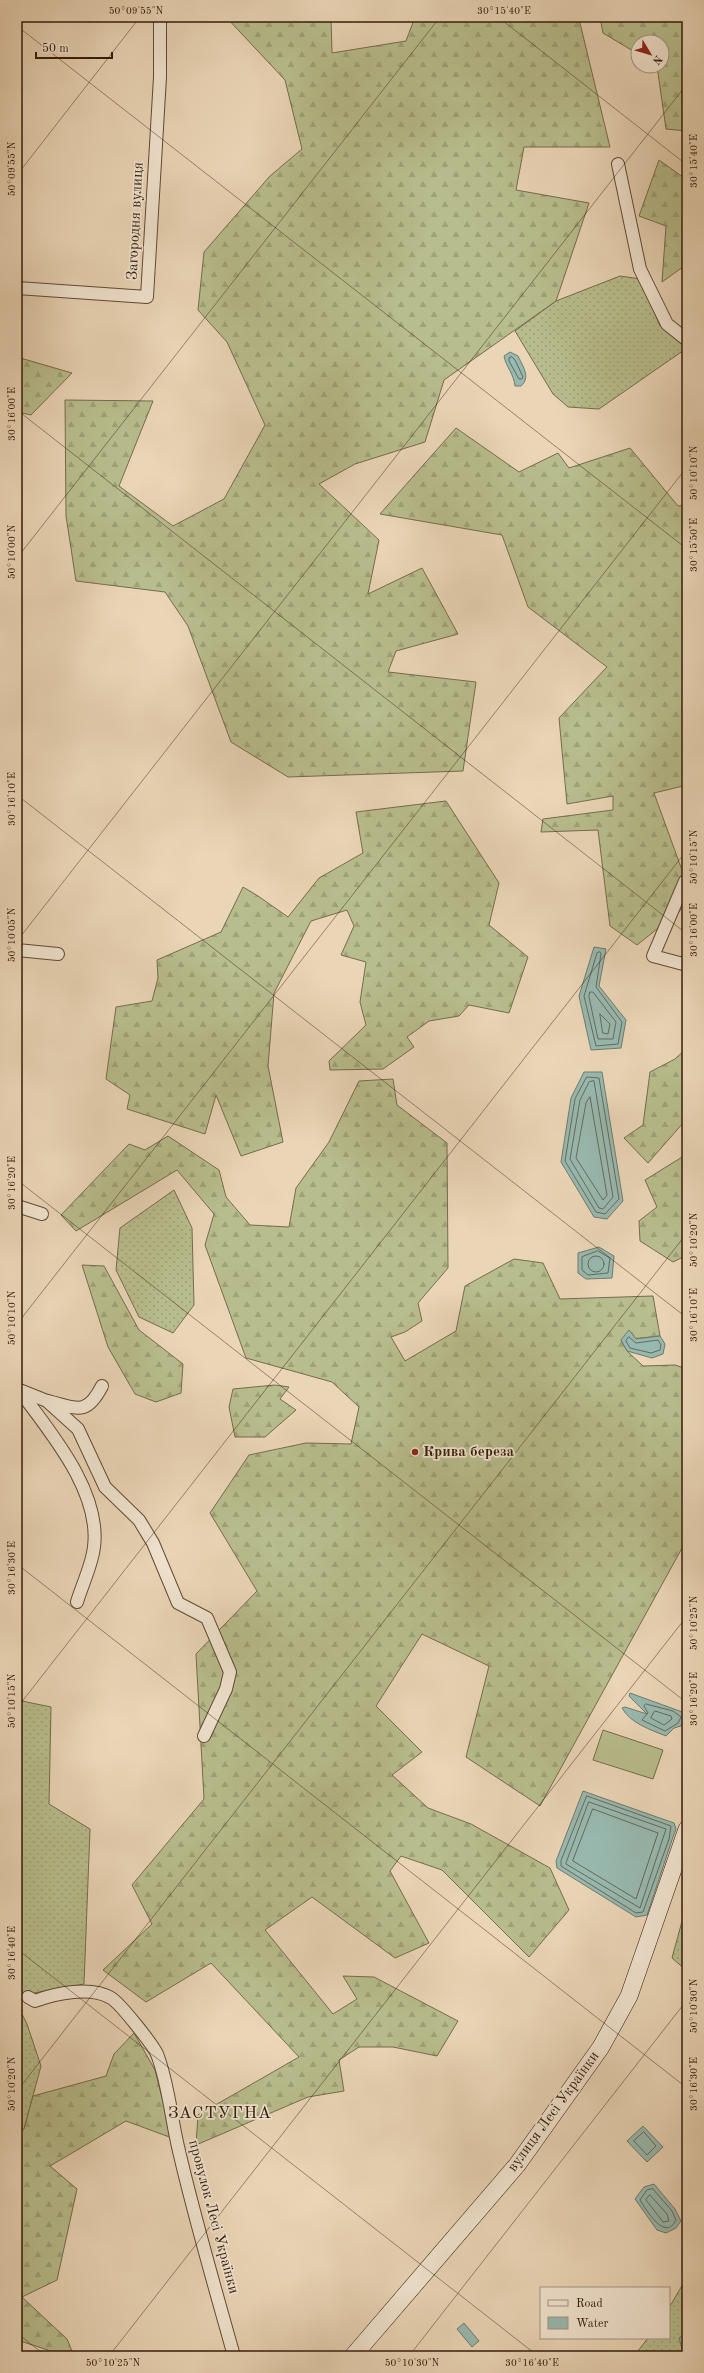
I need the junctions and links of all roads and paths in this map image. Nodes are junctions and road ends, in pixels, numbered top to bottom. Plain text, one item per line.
1 (160, 17) edge
2 (618, 164) dead end
3 (17, 288) edge
4 (687, 340) edge
5 (685, 881) dead end
6 (17, 950) edge
7 (58, 954) dead end
8 (687, 965) edge
9 (17, 1206) edge
10 (42, 1214) dead end
11 (102, 1386) dead end
12 (18, 1389) edge
13 (47, 1401) junction
14 (77, 1602) dead end
15 (204, 1736) dead end
16 (687, 1829) edge
17 (28, 1997) dead end
18 (234, 2356) edge
19 (353, 2356) edge

1 - 3 street, Загородня вулиця
2 - 4 street
5 - 8 street
6 - 7 street
9 - 10 street
11 - 13 street
12 - 13 street
12 - 14 street
13 - 15 street
16 - 19 street, вулиця Лесі Українки
17 - 18 street, провулок Лесі Українки

